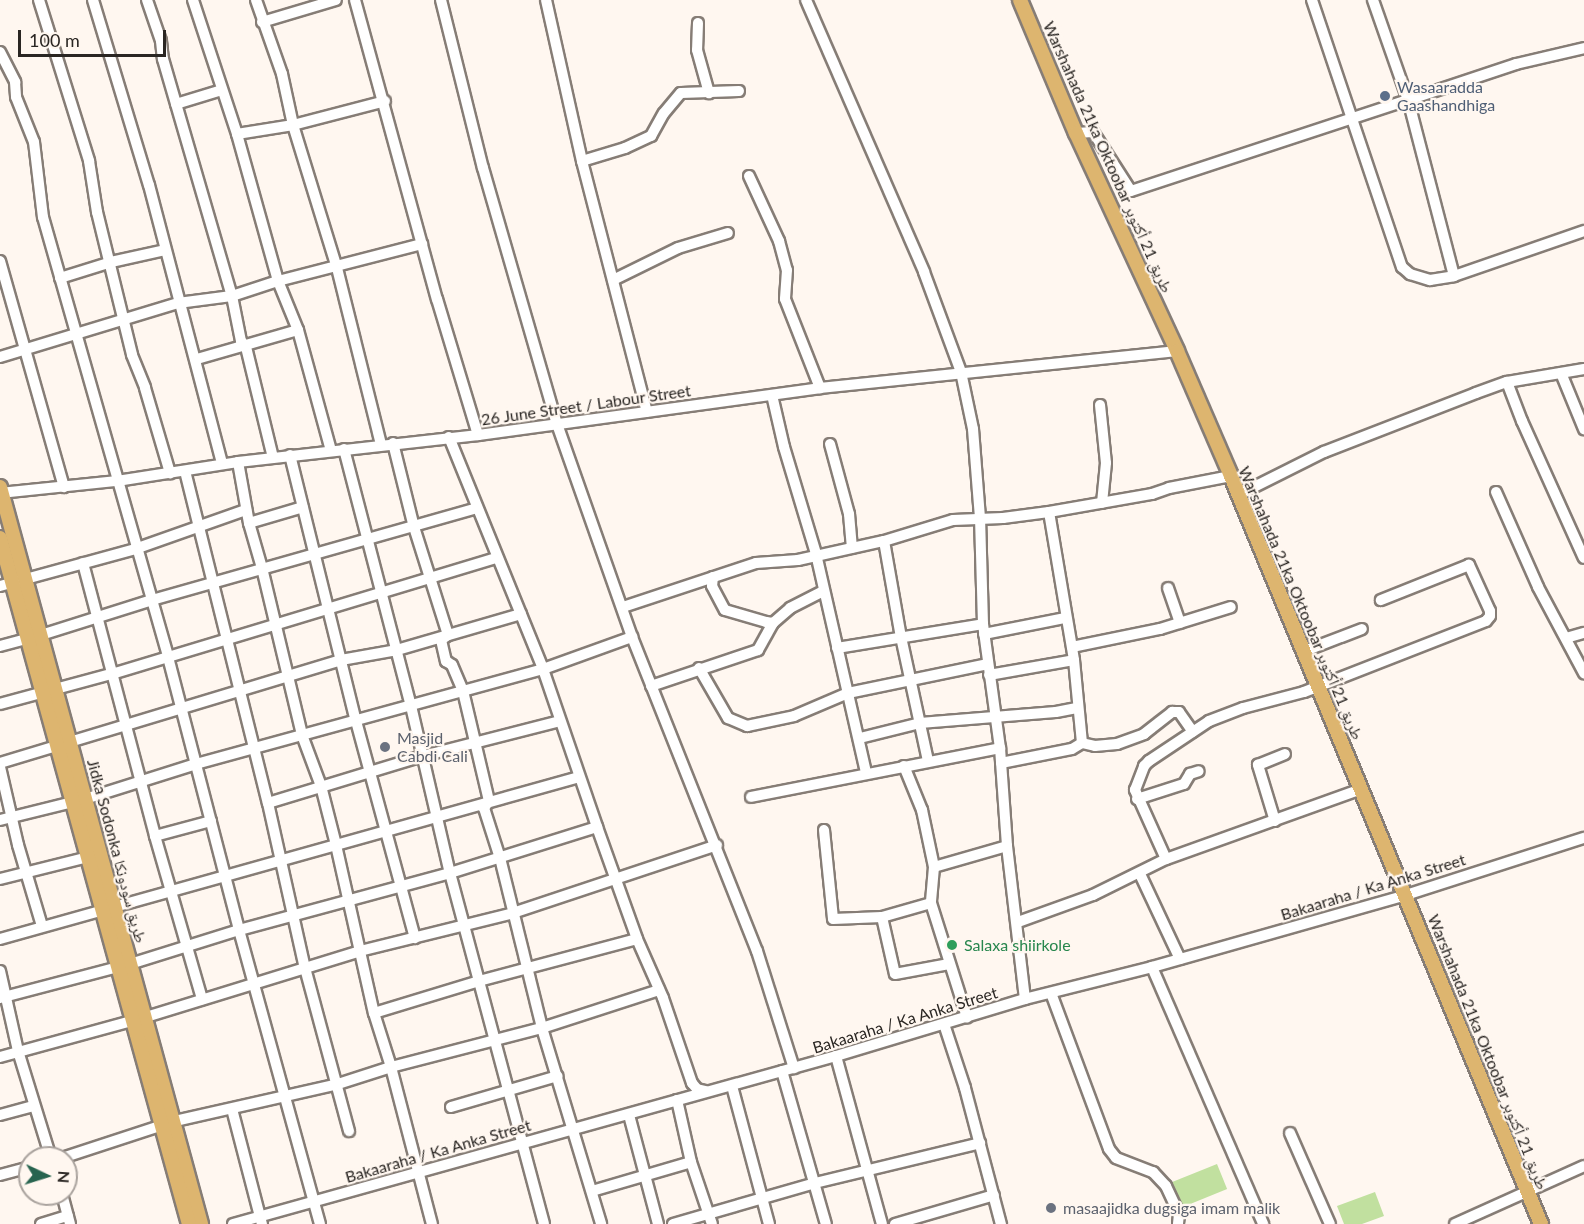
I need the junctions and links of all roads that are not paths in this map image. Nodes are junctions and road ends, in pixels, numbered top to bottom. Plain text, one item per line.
1 (39, 0) edge
2 (93, 0) edge
3 (147, 0) edge
4 (193, 0) edge
5 (256, 0) edge
6 (336, 0) edge
7 (355, 0) edge
8 (441, 0) edge
9 (546, 0) edge
10 (806, 0) edge
11 (1020, 0) edge
12 (1312, 0) edge
13 (1373, 0) edge
14 (309, 4) edge
15 (262, 22) junction
16 (698, 23) dead end
17 (1584, 48) edge
18 (0, 52) edge
19 (222, 90) junction
20 (739, 91) dead end
21 (709, 93) junction
22 (1408, 100) junction
23 (385, 101) junction
24 (176, 104) junction
25 (1351, 117) junction
26 (293, 125) junction
27 (1077, 133) junction
28 (237, 134) junction
29 (582, 161) junction
30 (749, 176) dead end
31 (1584, 231) edge
32 (728, 232) dead end
33 (422, 244) junction
34 (165, 250) junction
35 (0, 261) edge
36 (111, 262) junction
37 (337, 267) junction
38 (1454, 276) junction
39 (60, 278) junction
40 (613, 280) junction
41 (278, 281) junction
42 (232, 296) junction
43 (178, 303) junction
44 (123, 320) junction
45 (298, 330) junction
46 (78, 335) junction
47 (246, 347) junction
48 (24, 349) junction
49 (1177, 351) junction
50 (0, 357) edge
51 (197, 359) junction
52 (1584, 369) edge
53 (961, 372) junction
54 (1562, 373) junction
55 (1507, 382) junction
56 (820, 387) junction
57 (772, 395) junction
58 (1100, 405) dead end
59 (647, 412) junction
60 (557, 424) junction
61 (1584, 429) edge
62 (478, 435) junction
63 (449, 437) junction
64 (393, 443) junction
65 (381, 444) junction
66 (830, 444) dead end
67 (344, 449) junction
68 (331, 451) junction
69 (290, 455) junction
70 (273, 458) junction
71 (238, 462) junction
72 (222, 464) junction
73 (185, 471) junction
74 (170, 472) junction
75 (1231, 476) junction
76 (117, 481) junction
77 (64, 487) junction
78 (0, 491) edge
79 (1496, 492) dead end
80 (1238, 495) junction
81 (1102, 503) junction
82 (303, 507) junction
83 (477, 508) junction
84 (246, 510) junction
85 (1048, 512) junction
86 (980, 517) junction
87 (249, 523) junction
88 (199, 526) junction
89 (414, 527) junction
90 (0, 538) edge
91 (367, 539) junction
92 (884, 542) junction
93 (852, 548) junction
94 (135, 549) junction
95 (314, 554) junction
96 (816, 554) junction
97 (497, 558) junction
98 (1584, 558) edge
99 (83, 563) junction
100 (262, 568) junction
101 (429, 577) junction
102 (713, 577) junction
103 (13, 582) edge
104 (212, 584) junction
105 (1168, 588) dead end
106 (824, 591) junction
107 (381, 593) junction
108 (152, 600) junction
109 (1381, 600) dead end
110 (623, 607) junction
111 (1231, 607) dead end
112 (329, 609) junction
113 (521, 614) junction
114 (99, 617) junction
115 (1065, 618) junction
116 (276, 623) junction
117 (772, 623) junction
118 (1180, 623) junction
119 (983, 629) junction
120 (1362, 629) dead end
121 (1584, 633) edge
122 (448, 635) junction
123 (35, 637) junction
124 (632, 637) junction
125 (901, 637) junction
126 (227, 638) junction
127 (1566, 638) junction
128 (0, 646) edge
129 (1072, 647) junction
130 (837, 648) junction
131 (397, 650) junction
132 (1302, 652) junction
133 (168, 657) junction
134 (341, 660) junction
135 (1074, 660) junction
136 (699, 668) junction
137 (543, 669) junction
138 (989, 670) junction
139 (1584, 672) edge
140 (114, 673) junction
141 (290, 677) junction
142 (909, 678) junction
143 (651, 686) junction
144 (1317, 687) junction
145 (50, 690) junction
146 (463, 691) junction
147 (239, 692) junction
148 (848, 693) junction
149 (0, 704) edge
150 (411, 706) junction
151 (181, 708) junction
152 (1077, 708) junction
153 (996, 716) junction
154 (356, 721) junction
155 (560, 721) junction
156 (920, 723) junction
157 (128, 725) junction
158 (1193, 732) junction
159 (302, 735) junction
160 (860, 738) junction
161 (1083, 742) junction
162 (474, 743) junction
163 (65, 745) junction
164 (254, 748) junction
165 (1000, 748) junction
166 (1285, 754) dead end
167 (423, 756) junction
168 (928, 761) junction
169 (1001, 763) junction
170 (196, 764) junction
171 (0, 765) edge
172 (904, 766) junction
173 (1199, 771) dead end
174 (370, 773) junction
175 (867, 773) junction
176 (579, 777) junction
177 (143, 780) junction
178 (321, 786) junction
179 (1361, 789) junction
180 (751, 797) dead end
181 (1137, 799) junction
182 (79, 800) junction
183 (489, 801) junction
184 (268, 803) junction
185 (11, 817) junction
186 (438, 817) junction
187 (0, 820) edge
188 (211, 821) junction
189 (1275, 821) junction
190 (597, 827) junction
191 (387, 830) junction
192 (824, 830) dead end
193 (156, 836) junction
194 (1584, 838) edge
195 (336, 845) junction
196 (717, 845) junction
197 (1007, 846) junction
198 (88, 857) junction
199 (500, 858) junction
200 (1166, 859) junction
201 (280, 861) junction
202 (934, 867) junction
203 (27, 872) junction
204 (450, 873) junction
205 (1140, 874) junction
206 (226, 876) junction
207 (0, 879) edge
208 (617, 880) junction
209 (400, 885) junction
210 (172, 890) junction
211 (1406, 895) junction
212 (348, 900) junction
213 (931, 903) junction
214 (108, 908) junction
215 (513, 913) junction
216 (292, 917) junction
217 (882, 917) junction
218 (1018, 922) junction
219 (42, 926) junction
220 (464, 926) junction
221 (238, 930) junction
222 (416, 938) junction
223 (0, 939) edge
224 (637, 939) junction
225 (188, 947) junction
226 (360, 951) junction
227 (1180, 958) junction
228 (949, 964) junction
229 (124, 966) junction
230 (1152, 967) junction
231 (305, 968) junction
232 (526, 969) junction
233 (0, 971) edge
234 (479, 981) junction
235 (255, 983) junction
236 (659, 990) junction
237 (1051, 993) junction
238 (4, 997) edge
239 (202, 999) junction
240 (1025, 999) junction
241 (374, 1013) junction
242 (967, 1017) junction
243 (139, 1019) junction
244 (944, 1024) junction
245 (542, 1028) junction
246 (495, 1040) junction
247 (18, 1051) junction
248 (836, 1056) junction
249 (0, 1057) edge
250 (390, 1067) junction
251 (794, 1068) junction
252 (782, 1071) junction
253 (558, 1076) junction
254 (338, 1084) junction
255 (732, 1086) junction
256 (508, 1092) junction
257 (708, 1092) junction
258 (285, 1095) junction
259 (677, 1100) junction
260 (33, 1106) junction
261 (451, 1107) dead end
262 (232, 1109) junction
263 (0, 1115) edge
264 (629, 1115) junction
265 (168, 1123) junction
266 (572, 1129) junction
267 (349, 1131) dead end
268 (1290, 1133) dead end
269 (522, 1142) junction
270 (980, 1143) junction
271 (47, 1146) edge
272 (78, 1153) edge
273 (692, 1162) junction
274 (1584, 1166) edge
275 (18, 1170) edge
276 (868, 1170) junction
277 (418, 1171) junction
278 (0, 1175) edge
279 (645, 1176) junction
280 (815, 1183) junction
281 (592, 1191) junction
282 (1528, 1193) junction
283 (994, 1195) junction
284 (762, 1198) junction
285 (314, 1202) junction
286 (711, 1218) edge
287 (69, 1220) edge
288 (261, 1220) edge
289 (41, 1224) edge
290 (189, 1224) edge
291 (201, 1224) edge
292 (233, 1224) edge
293 (320, 1224) edge
294 (432, 1224) edge
295 (544, 1224) edge
296 (601, 1224) edge
297 (658, 1224) edge
298 (673, 1224) edge
299 (769, 1224) edge
300 (826, 1224) edge
301 (882, 1224) edge
302 (895, 1224) edge
303 (1001, 1224) edge
304 (1178, 1224) edge
305 (1263, 1224) edge
306 (1330, 1224) edge
307 (1455, 1224) edge
308 (1541, 1224) edge

1 - 36 street
2 - 34 street
3 - 24 street
4 - 19 street
5 - 15 street
6 - 14 street
7 - 23 street
8 - 60 street
9 - 29 street
10 - 53 street
11 - 27 main road, Warshahada 21ka Oktoobar طريق 21 أكتوبر
12 - 25 street
13 - 22 street
14 - 15 street
15 - 26 street
16 - 21 street
17 - 22 street
18 - 39 street
19 - 24 street
19 - 28 street
20 - 21 street
21 - 29 street
22 - 25 street
22 - 38 street
23 - 26 street
23 - 33 street
24 - 42 street
25 - 27 street
25 - 38 street
26 - 28 street
26 - 37 street
27 - 49 main road, Warshahada 21ka Oktoobar طريق 21 أكتوبر
28 - 41 street
29 - 40 street
30 - 56 street
31 - 38 street
32 - 40 street
33 - 37 street
33 - 62 street
34 - 36 street
34 - 43 street
35 - 48 street
36 - 39 street
36 - 44 street
37 - 41 street
37 - 65 street
39 - 46 street
40 - 59 street
41 - 42 street
41 - 45 street
42 - 43 street
42 - 47 street
43 - 44 street
43 - 51 street
44 - 46 street
44 - 74 street
45 - 47 street
45 - 68 street
46 - 48 street
46 - 76 street
47 - 51 street
47 - 70 street
48 - 50 street
48 - 77 street
49 - 53 street, 26 June Street / Labour Street
49 - 75 main road, Warshahada 21ka Oktoobar طريق 21 أكتوبر
51 - 72 street
52 - 54 street
53 - 56 street, 26 June Street / Labour Street
53 - 86 street
54 - 55 street
54 - 61 street
55 - 80 street
55 - 98 street
56 - 57 street, 26 June Street / Labour Street
57 - 59 street, 26 June Street / Labour Street
57 - 96 street
58 - 81 street
59 - 60 street, 26 June Street / Labour Street
60 - 62 street, 26 June Street / Labour Street
60 - 110 street
62 - 63 street, 26 June Street / Labour Street
63 - 64 street, 26 June Street / Labour Street
63 - 83 street
64 - 65 street, 26 June Street / Labour Street
64 - 89 street
65 - 67 street, 26 June Street / Labour Street
66 - 93 street
67 - 68 street, 26 June Street / Labour Street
67 - 91 street
68 - 69 street, 26 June Street / Labour Street
69 - 70 street, 26 June Street / Labour Street
69 - 82 street
70 - 71 street, 26 June Street / Labour Street
71 - 72 street, 26 June Street / Labour Street
71 - 84 street
72 - 73 street, 26 June Street / Labour Street
73 - 74 street, 26 June Street / Labour Street
73 - 88 street
74 - 76 street, 26 June Street / Labour Street
75 - 80 main road, Warshahada 21ka Oktoobar طريق 21 أكتوبر
75 - 81 street
76 - 77 street, 26 June Street / Labour Street
76 - 94 street
77 - 78 street, 26 June Street / Labour Street
78 - 103 main road, Jidka Sodonka طريق سودونكا
79 - 127 street
80 - 132 main road, Warshahada 21ka Oktoobar طريق 21 أكتوبر
81 - 85 street
82 - 87 street
82 - 95 street
83 - 89 street
83 - 97 street
84 - 87 street
84 - 88 street
85 - 86 street
85 - 115 street
86 - 92 street
86 - 119 street
87 - 100 street
88 - 94 street
88 - 104 street
89 - 91 street
89 - 101 street
90 - 103 main road, Jidka Sodonka طريق سودونكا
91 - 95 street
91 - 107 street
92 - 93 street
92 - 125 street
93 - 96 street
94 - 99 street
94 - 108 street
95 - 100 street
95 - 112 street
96 - 102 street
96 - 106 street
97 - 101 street
97 - 113 street
99 - 103 street
99 - 114 street
100 - 104 street
100 - 116 street
101 - 107 street
101 - 122 street
102 - 110 street
102 - 117 street
103 - 123 main road, Jidka Sodonka طريق سودونكا
104 - 108 street
104 - 126 street
105 - 118 street
106 - 117 street
106 - 130 street
107 - 112 street
107 - 131 street
108 - 114 street
108 - 133 street
109 - 144 street
110 - 124 street
111 - 118 street
112 - 116 street
112 - 134 street
113 - 122 street
113 - 137 street
114 - 123 street
114 - 140 street
115 - 119 street
115 - 129 street
116 - 126 street
116 - 141 street
117 - 136 street
118 - 129 street
119 - 125 street
119 - 138 street
120 - 132 street
121 - 127 street
122 - 131 street
122 - 146 street
123 - 128 street
123 - 145 main road, Jidka Sodonka طريق سودونكا
124 - 137 street
124 - 143 street
125 - 130 street
125 - 142 street
126 - 133 street
126 - 147 street
127 - 139 street
129 - 135 street
130 - 148 street
131 - 134 street
131 - 150 street
132 - 144 main road, Warshahada 21ka Oktoobar طريق 21 أكتوبر
133 - 140 street
133 - 151 street
134 - 141 street
134 - 154 street
135 - 138 street
135 - 152 street
136 - 143 street
136 - 148 street
137 - 146 street
137 - 155 street
138 - 142 street
138 - 153 street
140 - 145 street
140 - 157 street
141 - 147 street
141 - 159 street
142 - 148 street
142 - 156 street
143 - 196 street
144 - 158 street
144 - 179 main road, Warshahada 21ka Oktoobar طريق 21 أكتوبر
145 - 149 street
145 - 163 main road, Jidka Sodonka طريق سودونكا
146 - 150 street
146 - 162 street
147 - 151 street
147 - 164 street
148 - 160 street
150 - 154 street
150 - 167 street
151 - 157 street
151 - 170 street
152 - 153 street
152 - 161 street
153 - 156 street
153 - 165 street
154 - 159 street
154 - 174 street
155 - 162 street
155 - 176 street
156 - 160 street
156 - 168 street
157 - 163 street
157 - 177 street
158 - 161 street
158 - 181 street
159 - 164 street
159 - 178 street
160 - 175 street
161 - 169 street
162 - 167 street
162 - 183 street
163 - 171 street
163 - 182 main road, Jidka Sodonka طريق سودونكا
164 - 170 street
164 - 184 street
165 - 168 street
165 - 169 street
166 - 189 street
167 - 174 street
167 - 186 street
168 - 172 street
169 - 197 street
170 - 177 street
170 - 188 street
171 - 185 street
172 - 175 street
172 - 202 street
173 - 181 street
174 - 178 street
174 - 191 street
175 - 180 street
176 - 183 street
176 - 190 street
177 - 182 street
177 - 193 street
178 - 184 street
178 - 195 street
179 - 189 street
179 - 211 main road, Warshahada 21ka Oktoobar طريق 21 أكتوبر
181 - 200 street
182 - 185 street
182 - 198 main road, Jidka Sodonka طريق سودونكا
182 - 214 main road, Jidka Sodonka طريق سودونكا
183 - 186 street
183 - 199 street
184 - 201 street
185 - 187 street
185 - 203 street
186 - 191 street
186 - 204 street
188 - 193 street
188 - 206 street
189 - 200 street
190 - 199 street
190 - 208 street
191 - 195 street
191 - 209 street
192 - 217 street
193 - 210 street
194 - 211 street, Bakaaraha / Ka Anka Street
195 - 201 street
195 - 212 street
196 - 208 street
196 - 251 street
197 - 202 street
197 - 218 street
198 - 203 street
198 - 214 main road, Jidka Sodonka طريق سودونكا
199 - 204 street
199 - 215 street
200 - 205 street
201 - 206 street
201 - 216 street
202 - 213 street
203 - 207 street
203 - 219 street
204 - 209 street
204 - 220 street
205 - 218 street
205 - 227 street
206 - 210 street
206 - 221 street
208 - 215 street
208 - 224 street
209 - 212 street
209 - 222 street
210 - 214 street
210 - 225 street
211 - 227 street, Bakaaraha / Ka Anka Street
211 - 282 main road, Warshahada 21ka Oktoobar طريق 21 أكتوبر
212 - 216 street
212 - 226 street
213 - 217 street
213 - 228 street
214 - 219 street
214 - 229 main road, Jidka Sodonka طريق سودونكا
215 - 220 street
215 - 232 street
216 - 221 street
216 - 231 street
217 - 228 street
218 - 240 street
219 - 223 street
220 - 222 street
220 - 234 street
221 - 225 street
221 - 235 street
222 - 226 street
224 - 232 street
224 - 236 street
225 - 229 street
225 - 239 street
226 - 231 street
226 - 241 street
227 - 230 street, Bakaaraha / Ka Anka Street
228 - 242 street
229 - 238 street
229 - 243 main road, Jidka Sodonka طريق سودونكا
230 - 237 street, Bakaaraha / Ka Anka Street
230 - 305 street
231 - 235 street
231 - 254 street
232 - 234 street
232 - 245 street
233 - 238 street
234 - 241 street
234 - 246 street
235 - 239 street
235 - 258 street
236 - 245 street
236 - 257 street
237 - 240 street, Bakaaraha / Ka Anka Street
237 - 304 street
238 - 247 street
239 - 243 street
240 - 242 street, Bakaaraha / Ka Anka Street
241 - 250 street
242 - 244 street, Bakaaraha / Ka Anka Street
243 - 247 street
243 - 265 main road, Jidka Sodonka طريق سودونكا
244 - 248 street, Bakaaraha / Ka Anka Street
244 - 270 street
245 - 246 street
245 - 253 street
246 - 250 street
246 - 256 street
247 - 249 street
247 - 260 street
248 - 251 street, Bakaaraha / Ka Anka Street
248 - 276 street
250 - 254 street
250 - 277 street
251 - 252 street, Bakaaraha / Ka Anka Street
252 - 255 street, Bakaaraha / Ka Anka Street
252 - 280 street
253 - 256 street
253 - 266 street
254 - 258 street
254 - 267 street
255 - 257 street, Bakaaraha / Ka Anka Street
255 - 284 street
256 - 261 street
256 - 269 street
257 - 259 street, Bakaaraha / Ka Anka Street
258 - 262 street
258 - 285 street
259 - 264 street, Bakaaraha / Ka Anka Street
259 - 273 street
260 - 263 street
260 - 271 street
262 - 265 street
262 - 288 street
264 - 266 street, Bakaaraha / Ka Anka Street
264 - 279 street
265 - 272 street
265 - 290 main road, Jidka Sodonka طريق سودونكا
265 - 291 main road, Jidka Sodonka طريق سودونكا
266 - 269 street, Bakaaraha / Ka Anka Street
266 - 281 street
268 - 306 street
269 - 277 street, Bakaaraha / Ka Anka Street
269 - 295 street
270 - 276 street
270 - 283 street
273 - 279 street
273 - 286 street
274 - 282 street
275 - 278 street
276 - 280 street
276 - 301 street
277 - 285 street, Bakaaraha / Ka Anka Street
277 - 294 street
279 - 281 street
279 - 297 street
280 - 284 street
280 - 300 street
281 - 296 street
282 - 307 street
282 - 308 main road, Warshahada 21ka Oktoobar طريق 21 أكتوبر
283 - 302 street
283 - 303 street
284 - 286 street
284 - 299 street
285 - 288 street, Bakaaraha / Ka Anka Street
285 - 293 street
286 - 298 street
287 - 289 street
288 - 292 street, Bakaaraha / Ka Anka Street

